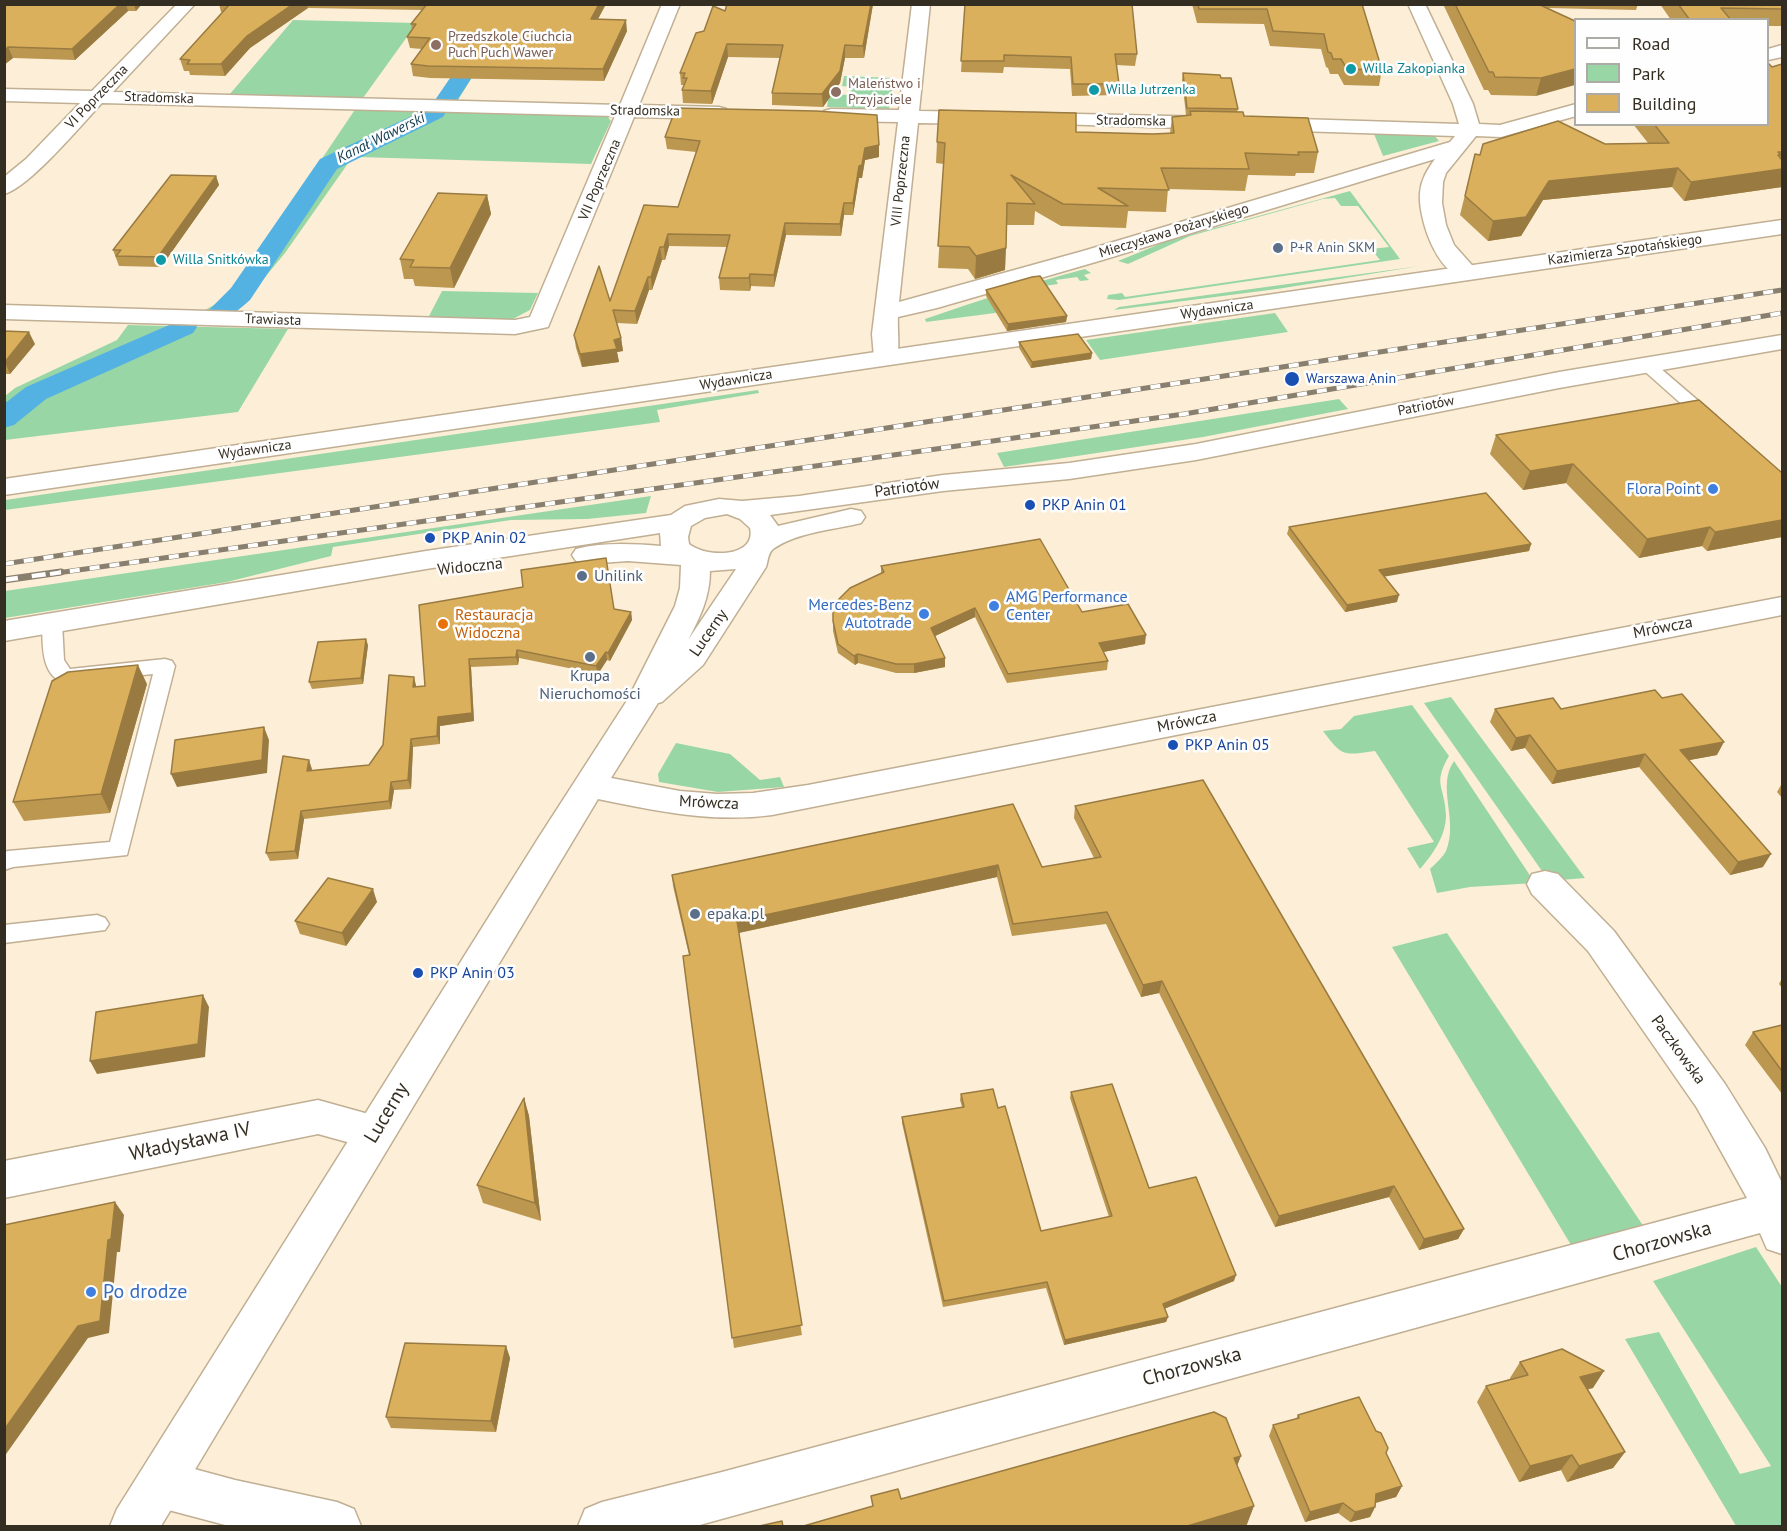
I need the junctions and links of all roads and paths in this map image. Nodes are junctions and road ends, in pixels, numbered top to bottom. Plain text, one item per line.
1 (188, 4) edge
2 (671, 4) edge
3 (921, 4) edge
4 (1416, 4) edge
5 (4, 95) edge
6 (96, 97) junction
7 (1574, 110) edge
8 (628, 111) junction
9 (743, 113) edge
10 (808, 114) edge
11 (908, 117) junction
12 (1465, 137) junction
13 (4, 188) edge
14 (1782, 227) edge
15 (1468, 273) junction
16 (4, 312) edge
17 (887, 312) junction
18 (540, 321) joint
19 (1782, 342) edge
20 (886, 358) junction
21 (1647, 365) junction
22 (1726, 434) edge
23 (1069, 471) junction
24 (4, 487) edge
25 (744, 509) junction
26 (680, 522) junction
27 (759, 547) junction
28 (690, 558) junction
29 (256, 590) junction
30 (1782, 606) edge
31 (684, 618) junction
32 (717, 622) junction
33 (52, 623) junction
34 (4, 631) edge
35 (643, 701) junction
36 (589, 785) junction
37 (4, 862) edge
38 (1545, 884) dead end
39 (97, 924) dead end
40 (4, 934) edge
41 (376, 1132) junction
42 (4, 1180) edge
43 (1780, 1218) edge
44 (161, 1484) junction
45 (134, 1527) edge
46 (337, 1527) edge
47 (602, 1527) edge

1 - 6 street, VI Poprzeczna
2 - 8 street, VII Poprzeczna
3 - 11 street, VIII Poprzeczna
4 - 12 street
5 - 6 street, Stradomska
6 - 8 street, Stradomska
6 - 13 street, VI Poprzeczna
7 - 12 street, Stradomska
8 - 9 street, Stradomska
8 - 18 street, VII Poprzeczna
10 - 11 street, Stradomska
11 - 12 street, Stradomska
11 - 17 street, VIII Poprzeczna
12 - 15 street
12 - 17 street, Mieczysława Pożaryskiego
14 - 15 street, Kazimierza Szpotańskiego
15 - 20 street, Wydawnicza
16 - 18 street, Trawiasta
17 - 20 street, VIII Poprzeczna
19 - 21 street, Patriotów
20 - 24 street, Wydawnicza
21 - 22 lane
21 - 23 street, Patriotów
23 - 25 street, Patriotów
23 - 27 street, Patriotów
25 - 26 street
25 - 27 street
26 - 28 street
26 - 29 street, Widoczna
27 - 28 street
27 - 32 street, Lucerny
28 - 29 street, Widoczna
28 - 31 street, Lucerny
29 - 33 street, Widoczna
30 - 36 street, Mrówcza
31 - 32 street
31 - 35 street, Lucerny
32 - 35 street, Lucerny
33 - 34 street, Widoczna
33 - 37 lane
35 - 36 street, Lucerny
36 - 41 street, Lucerny
38 - 43 street, Paczkowska
39 - 40 lane
41 - 42 street, Władysława IV
41 - 44 street, Lucerny
43 - 47 street, Chorzowska
44 - 45 street, Lucerny
44 - 46 street

